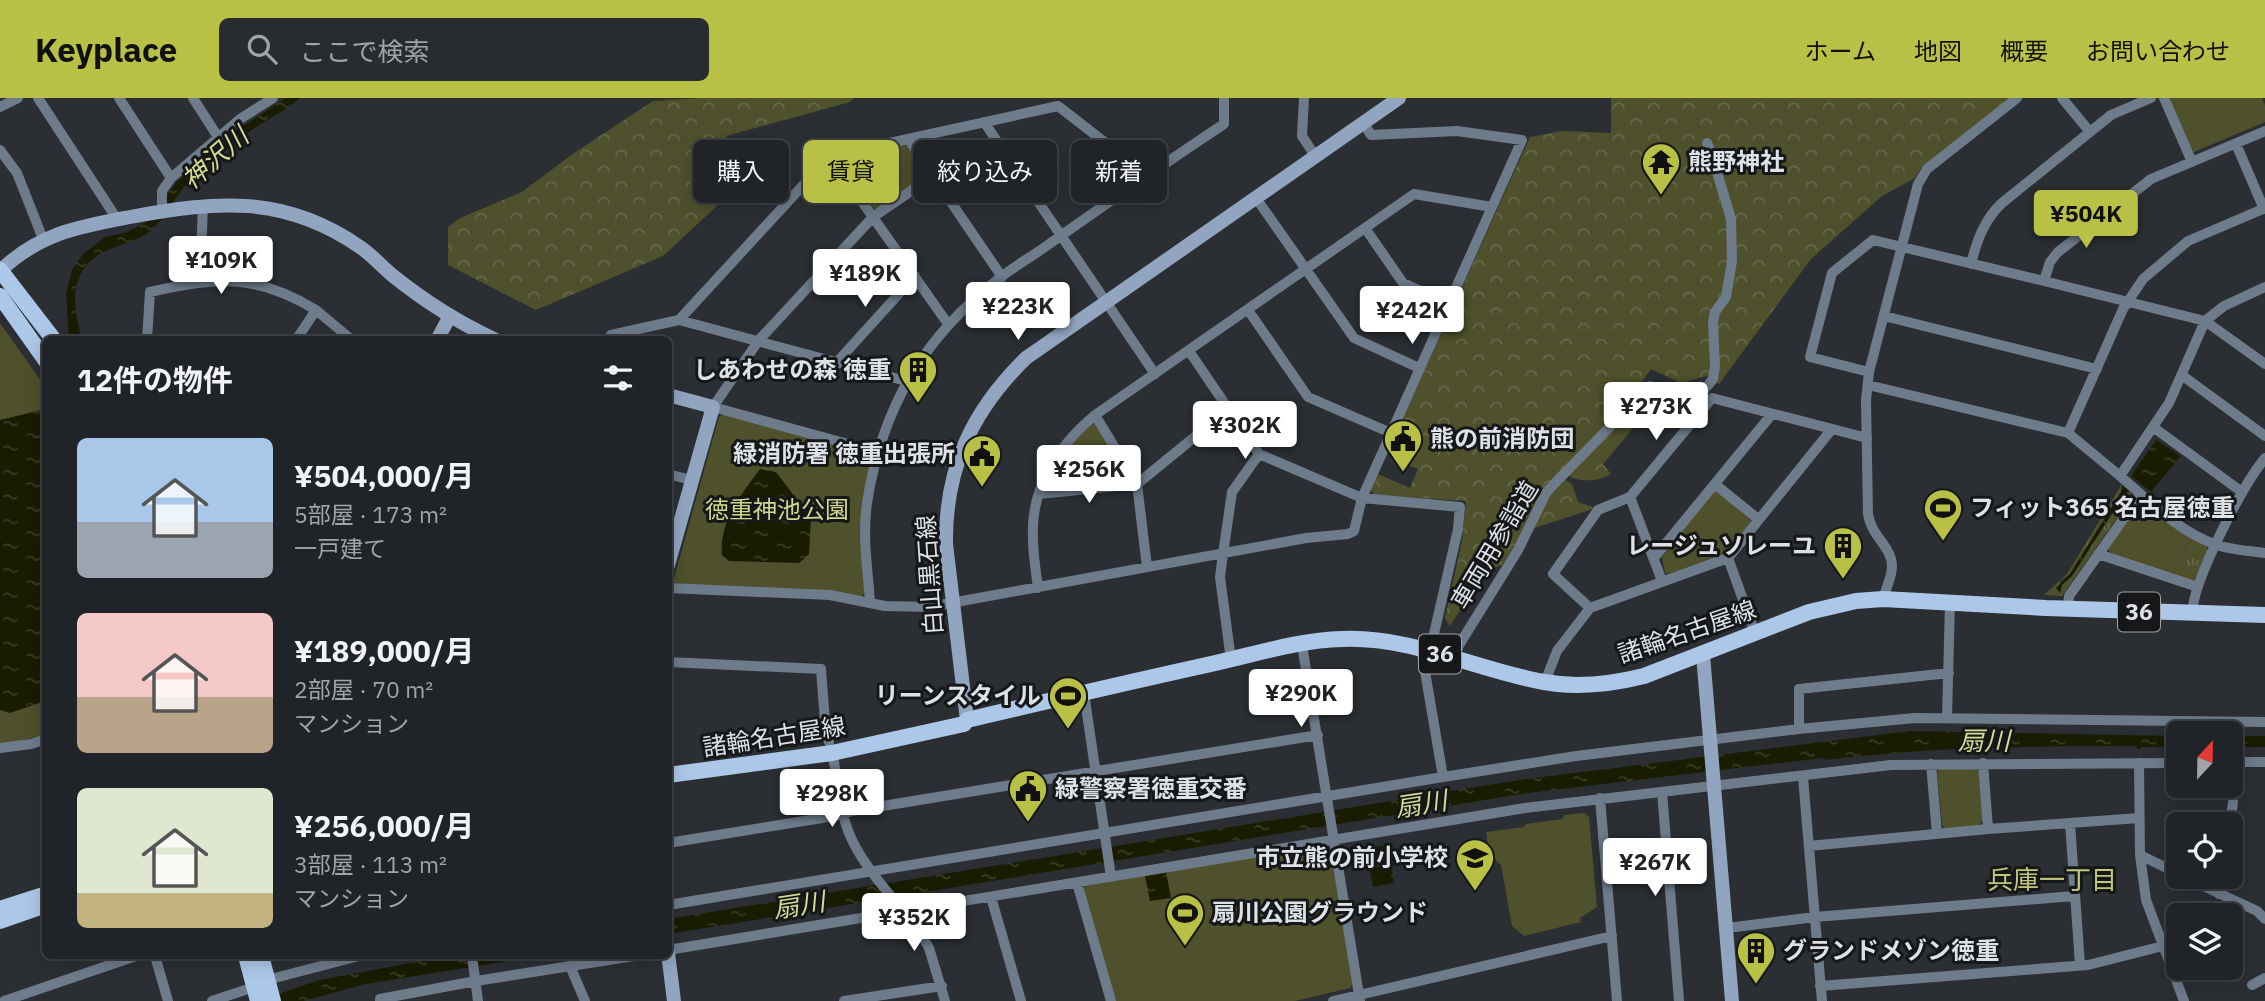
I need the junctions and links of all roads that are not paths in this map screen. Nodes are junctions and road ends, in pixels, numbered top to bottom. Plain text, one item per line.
1 (18, 98) edge
2 (38, 98) edge
3 (119, 98) edge
4 (192, 98) edge
5 (271, 98) edge
6 (1224, 98) edge
7 (1304, 98) edge
8 (1399, 98) edge
9 (2017, 98) edge
10 (2062, 98) edge
11 (2151, 98) edge
12 (2164, 98) edge
13 (0, 107) edge
14 (984, 122) junction
15 (1364, 124) junction
16 (2265, 131) edge
17 (2090, 132) junction
18 (218, 137) junction
19 (908, 139) junction
20 (1102, 140) edge
21 (899, 141) edge
22 (1707, 143) dead end
23 (2236, 144) junction
24 (913, 146) edge
25 (0, 150) edge
26 (1316, 157) junction
27 (1167, 162) edge
28 (2192, 162) junction
29 (171, 178) junction
30 (803, 185) edge
31 (913, 190) edge
32 (1256, 198) junction
33 (863, 203) edge
34 (952, 203) edge
35 (1107, 203) edge
36 (203, 205) junction
37 (1492, 207) junction
38 (2264, 208) edge
39 (162, 211) junction
40 (873, 217) junction
41 (117, 219) junction
42 (1365, 228) junction
43 (1061, 235) junction
44 (43, 239) junction
45 (1902, 247) junction
46 (1971, 264) junction
47 (1306, 270) junction
48 (0, 271) edge
49 (915, 276) junction
50 (1002, 276) junction
51 (2044, 281) junction
52 (200, 282) junction
53 (2265, 287) edge
54 (0, 296) edge
55 (1105, 302) junction
56 (2128, 302) junction
57 (1448, 303) junction
58 (316, 310) junction
59 (1248, 310) junction
60 (450, 316) junction
61 (1884, 316) junction
62 (679, 320) junction
63 (2206, 321) junction
64 (948, 324) junction
65 (51, 336) edge
66 (147, 336) edge
67 (299, 336) edge
68 (347, 336) edge
69 (439, 336) edge
70 (488, 336) edge
71 (611, 336) edge
72 (759, 340) junction
73 (1189, 351) junction
74 (42, 355) edge
75 (836, 362) junction
76 (2265, 364) edge
77 (1419, 368) junction
78 (2097, 369) junction
79 (1869, 372) junction
80 (1155, 374) junction
81 (2183, 376) junction
82 (906, 381) junction
83 (1868, 385) junction
84 (672, 396) edge
85 (713, 407) junction
86 (1229, 409) junction
87 (1772, 414) junction
88 (1095, 415) junction
89 (2152, 427) junction
90 (1832, 429) junction
91 (1391, 433) junction
92 (2068, 433) junction
93 (2265, 436) edge
94 (1867, 438) junction
95 (877, 452) junction
96 (1259, 454) junction
97 (2265, 457) edge
98 (672, 475) edge
99 (2120, 476) junction
100 (691, 480) junction
101 (1137, 484) junction
102 (1716, 485) junction
103 (2242, 492) junction
104 (1039, 494) junction
105 (2141, 494) junction
106 (1630, 497) junction
107 (1362, 498) junction
108 (1758, 519) junction
109 (2217, 545) junction
110 (672, 550) edge
111 (2265, 553) edge
112 (1223, 554) junction
113 (2098, 554) junction
114 (1654, 558) junction
115 (1728, 558) junction
116 (1147, 567) junction
117 (1662, 581) junction
118 (2198, 587) junction
119 (1038, 588) junction
120 (672, 589) edge
121 (1883, 599) junction
122 (870, 603) junction
123 (953, 603) junction
124 (1950, 603) junction
125 (1590, 608) junction
126 (2068, 609) junction
127 (2192, 614) junction
128 (2265, 615) edge
129 (1755, 633) junction
130 (1302, 645) junction
131 (1426, 650) junction
132 (1703, 655) junction
133 (1454, 658) junction
134 (1231, 660) junction
135 (672, 662) edge
136 (1949, 673) junction
137 (1545, 682) junction
138 (1084, 693) junction
139 (1947, 718) junction
140 (967, 720) junction
141 (2265, 722) edge
142 (1799, 729) junction
143 (1318, 735) junction
144 (42, 740) edge
145 (1712, 747) junction
146 (0, 748) edge
147 (830, 748) junction
148 (2244, 762) edge
149 (2265, 762) edge
150 (1983, 763) junction
151 (2166, 763) edge
152 (1931, 764) junction
153 (2139, 764) junction
154 (672, 765) edge
155 (1096, 770) junction
156 (672, 774) edge
157 (1443, 776) junction
158 (1803, 777) junction
159 (1715, 779) junction
160 (1662, 792) junction
161 (1328, 796) junction
162 (1600, 798) junction
163 (2232, 802) dead end
164 (2231, 812) edge
165 (843, 813) junction
166 (2139, 818) junction
167 (2070, 823) junction
168 (1988, 829) junction
169 (1106, 833) junction
170 (1937, 834) junction
171 (1335, 841) junction
172 (672, 842) edge
173 (1809, 846) junction
174 (2140, 855) junction
175 (2166, 868) edge
176 (872, 871) junction
177 (1111, 877) junction
178 (1077, 883) junction
179 (2209, 889) edge
180 (2221, 889) edge
181 (2220, 894) junction
182 (42, 895) edge
183 (2074, 896) junction
184 (991, 897) junction
185 (672, 904) edge
186 (42, 906) edge
187 (0, 909) edge
188 (904, 912) junction
189 (1815, 917) junction
190 (2265, 919) edge
191 (0, 920) edge
192 (1727, 928) junction
193 (1612, 936) junction
194 (2163, 946) junction
195 (672, 950) edge
196 (127, 959) edge
197 (156, 959) edge
198 (247, 959) edge
199 (261, 959) edge
200 (350, 959) edge
201 (472, 959) edge
202 (613, 959) edge
203 (669, 959) edge
204 (570, 965) junction
205 (2080, 965) junction
206 (2265, 978) edge
207 (475, 981) junction
208 (2252, 985) dead end
209 (942, 986) junction
210 (1820, 986) junction
211 (260, 989) edge
212 (1359, 998) edge
213 (4, 1001) edge
214 (169, 1001) edge
215 (212, 1001) edge
216 (273, 1001) edge
217 (380, 1001) edge
218 (478, 1001) edge
219 (585, 1001) edge
220 (674, 1001) edge
221 (844, 1001) edge
222 (946, 1001) edge
223 (1021, 1001) edge
224 (1111, 1001) edge
225 (1333, 1001) edge
226 (1617, 1001) edge
227 (1679, 1001) edge
228 (1732, 1001) edge
229 (1822, 1001) edge
230 (2183, 1001) edge

1 - 13 street
2 - 41 street
3 - 29 street
4 - 18 street
5 - 18 street
6 - 27 street
7 - 26 street
8 - 15 street, 白山黒石線
9 - 45 street
10 - 17 street
11 - 17 street
12 - 28 street
14 - 19 street
14 - 20 street
14 - 43 street
15 - 26 street, 白山黒石線
15 - 37 street
16 - 23 street
17 - 46 street
18 - 29 street
19 - 21 street
19 - 24 street
22 - 133 street, 車両用参詣道
23 - 28 street
23 - 38 street
25 - 44 street
26 - 32 street, 白山黒石線
28 - 51 street
29 - 39 street
30 - 62 street
31 - 40 street
32 - 47 street
32 - 55 street, 白山黒石線
33 - 40 street
34 - 50 street
35 - 43 street
36 - 39 street
36 - 52 street
36 - 60 street
37 - 42 street
37 - 57 street
38 - 56 street
39 - 41 street
40 - 49 street
40 - 72 street
41 - 44 street
42 - 47 street
42 - 57 street
43 - 50 street
43 - 55 street
44 - 48 street
45 - 46 street
45 - 61 street
45 - 79 street
46 - 51 street
47 - 59 street
47 - 77 street
48 - 65 main road
49 - 64 street
49 - 75 street
50 - 64 street
51 - 56 street
52 - 58 street
52 - 66 street
53 - 63 street
54 - 74 main road
55 - 80 street
55 - 123 street, 白山黒石線
56 - 63 street
56 - 78 street
57 - 77 street
58 - 67 street
58 - 68 street
59 - 73 street
59 - 91 street
60 - 69 street
60 - 70 street
61 - 78 street
61 - 79 street
62 - 71 street
62 - 72 street
63 - 76 street
63 - 81 street
64 - 82 street
72 - 75 street
72 - 85 street
73 - 80 street
73 - 86 street
75 - 82 street
77 - 91 street
78 - 92 street
79 - 83 street
80 - 88 street
81 - 89 street
81 - 93 street
82 - 95 street
83 - 92 street
83 - 94 street
84 - 85 street
85 - 95 street
85 - 100 street
86 - 96 street
86 - 101 street
87 - 90 street
87 - 102 street
87 - 106 street
88 - 101 street
88 - 104 street
89 - 99 street
89 - 103 street
90 - 94 street
90 - 108 street
91 - 107 street
92 - 99 street
94 - 121 street
95 - 122 street
96 - 107 street
96 - 112 street
97 - 103 street
98 - 100 street
99 - 105 street
100 - 110 street
101 - 104 street
101 - 116 street
102 - 108 street
102 - 114 street
103 - 109 street
104 - 119 street
105 - 109 street
105 - 113 street
106 - 114 street
106 - 125 street
107 - 112 street
107 - 131 street
108 - 115 street
109 - 111 street
109 - 118 street
112 - 116 street
112 - 134 street
113 - 118 street
113 - 126 street
114 - 117 street
115 - 117 street
115 - 129 street
116 - 119 street
117 - 125 street
118 - 127 street
119 - 123 street
120 - 122 street
121 - 124 main road, 諸輪名古屋線 / 36
121 - 129 main road, 諸輪名古屋線 / 36
122 - 123 street
123 - 140 street, 白山黒石線
124 - 126 main road, 諸輪名古屋線 / 36
124 - 136 street
125 - 137 street
126 - 127 main road, 諸輪名古屋線 / 36
127 - 128 main road, 諸輪名古屋線 / 36
129 - 132 main road, 諸輪名古屋線 / 36
130 - 131 main road, 諸輪名古屋線 / 36
130 - 134 main road, 諸輪名古屋線 / 36
130 - 143 street
131 - 133 main road, 諸輪名古屋線 / 36
131 - 157 street
132 - 137 main road, 諸輪名古屋線 / 36
132 - 145 street
133 - 137 main road, 諸輪名古屋線 / 36
134 - 138 main road, 諸輪名古屋線 / 36
135 - 147 street
136 - 139 street
136 - 142 street
138 - 140 main road, 諸輪名古屋線 / 36
138 - 155 street
139 - 141 street
139 - 142 street
140 - 147 main road, 諸輪名古屋線 / 36
142 - 145 street
143 - 155 street
143 - 161 street
144 - 146 street
145 - 157 street
145 - 159 street
147 - 154 main road, 諸輪名古屋線 / 36
147 - 156 main road, 諸輪名古屋線 / 36
147 - 165 street
148 - 149 street
150 - 152 street
150 - 153 street
150 - 168 street
151 - 153 street
152 - 158 street
152 - 170 street
153 - 166 street
155 - 165 street
155 - 169 street
157 - 161 street
158 - 159 street
158 - 173 street
159 - 160 street
159 - 192 street
160 - 162 street
160 - 227 street
161 - 169 street
161 - 171 street
162 - 171 street
162 - 193 street
163 - 164 street
165 - 172 street
165 - 176 street
166 - 167 street
166 - 174 street
167 - 168 street
167 - 183 street
168 - 170 street
169 - 176 street
169 - 177 street
170 - 173 street
171 - 177 street
171 - 212 street
173 - 189 street
174 - 175 street
174 - 194 street
176 - 185 street
176 - 188 street
177 - 178 street
178 - 184 street
178 - 224 street
179 - 181 street
180 - 181 street
181 - 190 street
182 - 187 main road
183 - 189 street
183 - 205 street
184 - 188 street
184 - 223 street
186 - 191 main road
188 - 195 street
188 - 209 street
189 - 192 street
189 - 210 street
192 - 228 street
193 - 212 street
193 - 226 street
194 - 205 street
194 - 230 street
196 - 213 street
197 - 214 street
198 - 211 main road
199 - 211 main road
200 - 211 street
201 - 207 street
202 - 204 street
203 - 220 street
204 - 207 street
204 - 219 street
205 - 210 street
206 - 208 street
207 - 217 street
207 - 218 street
209 - 221 street
209 - 222 street
210 - 229 street
211 - 215 street
211 - 216 main road
212 - 225 street

